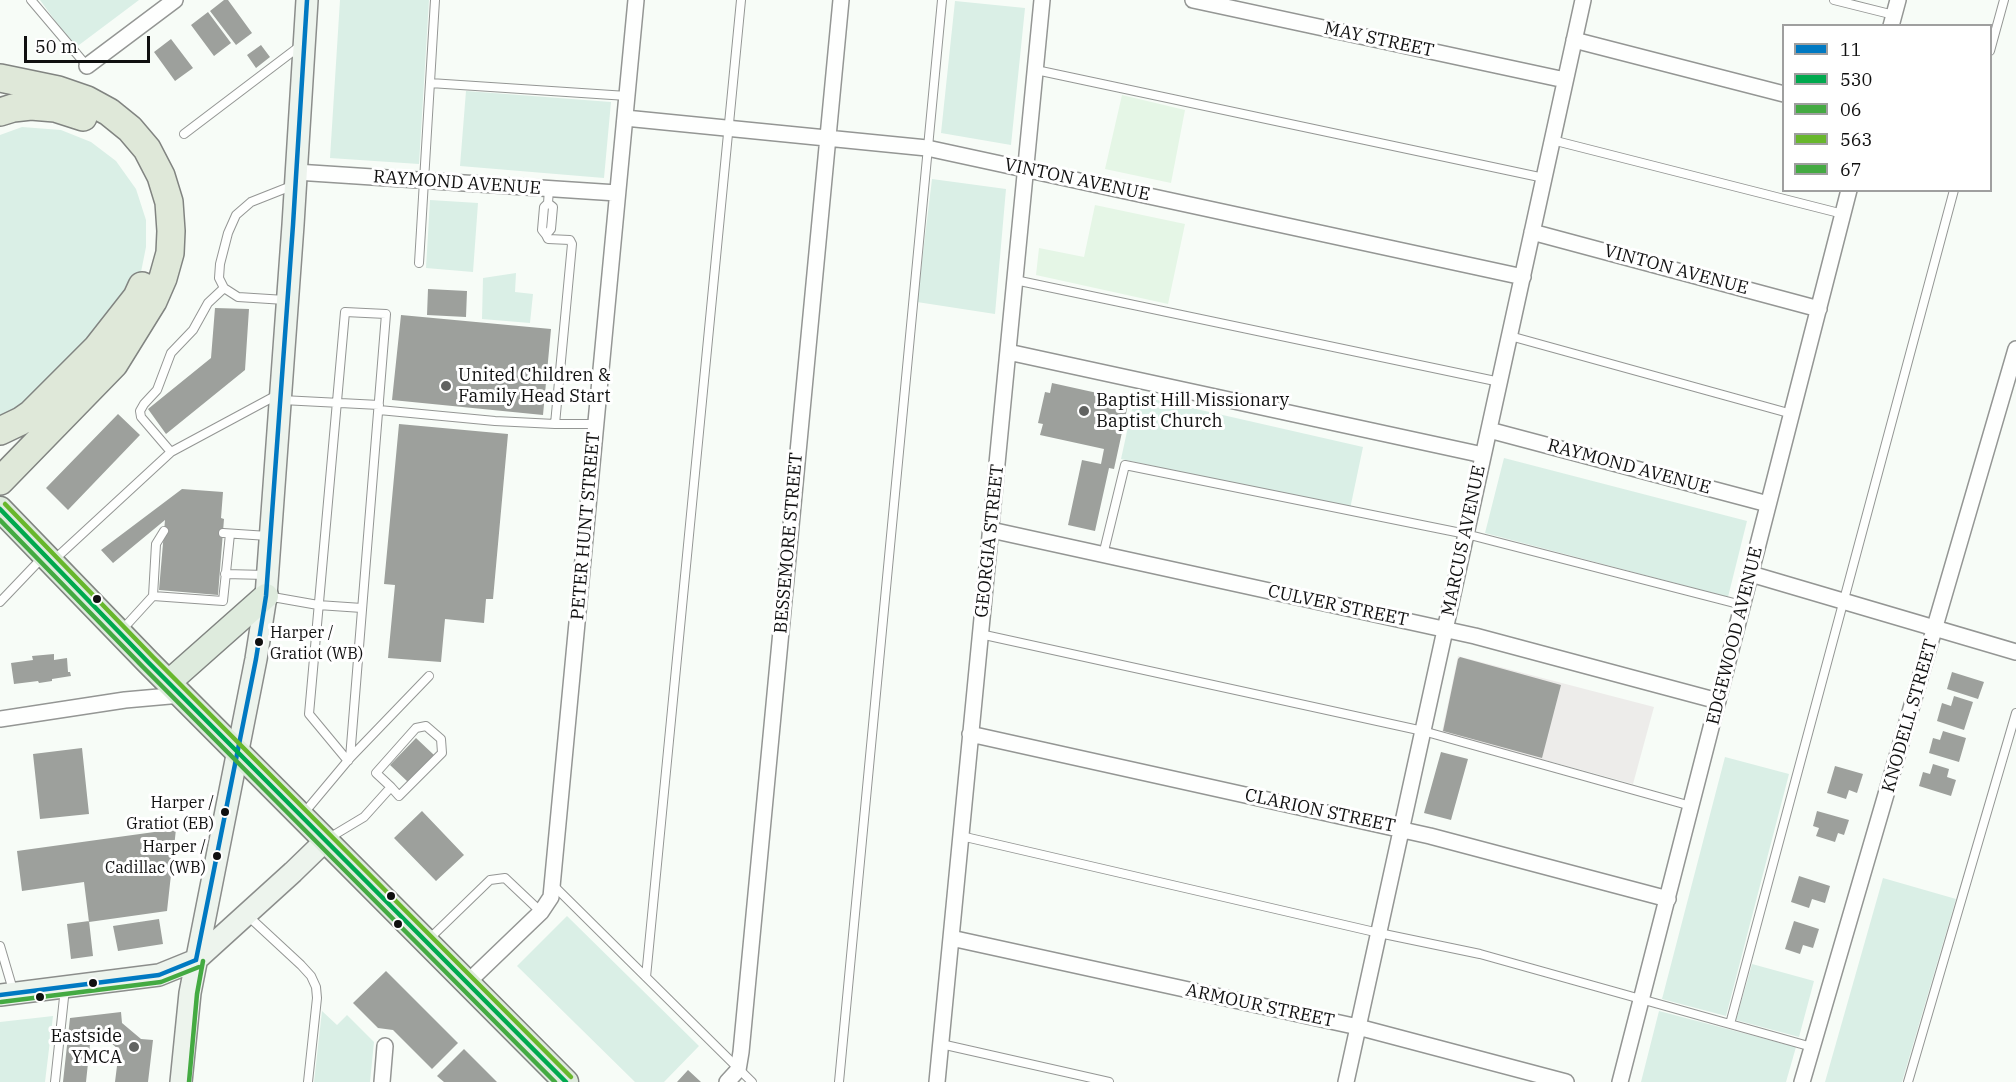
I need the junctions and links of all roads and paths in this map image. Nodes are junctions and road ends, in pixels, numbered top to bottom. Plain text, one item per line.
1 (31, 0) edge
2 (175, 0) edge
3 (307, 0) edge
4 (435, 0) edge
5 (636, 0) edge
6 (741, 0) edge
7 (841, 0) edge
8 (942, 0) edge
9 (1042, 0) edge
10 (1193, 0) edge
11 (1583, 0) edge
12 (1834, 0) edge
13 (2004, 0) edge
14 (1894, 14) edge
15 (1574, 40) junction
16 (304, 43) junction
17 (1992, 44) edge
18 (87, 66) joint
19 (1036, 70) junction
20 (0, 78) edge
21 (1565, 80) junction
22 (430, 83) junction
23 (1782, 93) edge
24 (627, 96) junction
25 (0, 112) edge
26 (625, 118) junction
27 (727, 128) junction
28 (184, 134) dead end
29 (828, 138) junction
30 (1552, 140) junction
31 (927, 148) junction
32 (1027, 169) junction
33 (296, 178) junction
34 (1544, 178) junction
35 (424, 181) junction
36 (1848, 192) edge
37 (1953, 192) edge
38 (617, 194) junction
39 (549, 196) junction
40 (1843, 214) junction
41 (1532, 232) junction
42 (419, 263) dead end
43 (1523, 277) junction
44 (1016, 280) junction
45 (224, 288) junction
46 (288, 300) junction
47 (1819, 309) junction
48 (1510, 336) junction
49 (2016, 349) edge
50 (1008, 352) junction
51 (1500, 382) junction
52 (281, 396) junction
53 (336, 403) junction
54 (379, 408) junction
55 (1792, 414) junction
56 (555, 424) junction
57 (596, 424) junction
58 (0, 430) edge
59 (1489, 430) junction
60 (171, 452) junction
61 (1483, 455) junction
62 (0, 481) edge
63 (1768, 504) junction
64 (0, 509) edge
65 (991, 530) junction
66 (164, 531) dead end
67 (1466, 534) junction
68 (270, 536) junction
69 (1103, 555) junction
70 (48, 558) junction
71 (225, 573) junction
72 (1751, 574) junction
73 (266, 586) junction
74 (153, 596) junction
75 (1842, 601) junction
76 (0, 603) edge
77 (318, 605) junction
78 (1742, 605) junction
79 (362, 608) junction
80 (1936, 628) junction
81 (1445, 630) junction
82 (120, 632) junction
83 (980, 634) junction
84 (2016, 652) edge
85 (429, 676) dead end
86 (175, 688) junction
87 (1718, 701) junction
88 (2016, 713) edge
89 (0, 719) edge
90 (1423, 731) junction
91 (970, 734) junction
92 (237, 751) junction
93 (349, 760) junction
94 (391, 787) junction
95 (1691, 807) junction
96 (301, 816) junction
97 (1402, 829) junction
98 (960, 836) junction
99 (325, 841) junction
100 (552, 884) junction
101 (1668, 899) junction
102 (541, 912) junction
103 (247, 915) junction
104 (1379, 933) junction
105 (951, 938) junction
106 (426, 942) junction
107 (0, 946) edge
108 (196, 960) junction
109 (646, 977) junction
110 (467, 983) junction
111 (65, 987) junction
112 (7, 994) edge
113 (1642, 998) junction
114 (1730, 1024) junction
115 (1358, 1027) junction
116 (940, 1044) junction
117 (386, 1046) dead end
118 (1812, 1047) junction
119 (738, 1070) junction
120 (55, 1082) edge
121 (181, 1082) edge
122 (308, 1082) edge
123 (382, 1082) edge
124 (566, 1082) edge
125 (727, 1082) edge
126 (752, 1082) edge
127 (839, 1082) edge
128 (937, 1082) edge
129 (1109, 1082) edge
130 (1346, 1082) edge
131 (1566, 1082) edge
132 (1620, 1082) edge
133 (1802, 1082) edge
134 (1908, 1082) edge

1 - 18 lane
2 - 18 street
3 - 16 street
4 - 22 lane
5 - 24 street, PETER HUNT STREET
6 - 27 lane
7 - 29 street, BESSEMORE STREET
8 - 31 lane
9 - 19 street, GEORGIA STREET
10 - 21 street, MAY STREET
11 - 15 street, MARCUS AVENUE
12 - 14 lane
13 - 17 lane
15 - 21 street, MARCUS AVENUE
15 - 23 street
16 - 28 lane
16 - 33 street
19 - 32 street, GEORGIA STREET
19 - 34 lane
20 - 62 highway
21 - 30 street, MARCUS AVENUE
22 - 24 lane
22 - 35 lane
24 - 26 street, PETER HUNT STREET
25 - 58 highway
26 - 27 street, VINTON AVENUE
26 - 38 street, PETER HUNT STREET
27 - 29 street, VINTON AVENUE
27 - 109 lane
29 - 31 street, VINTON AVENUE
29 - 119 street, BESSEMORE STREET
30 - 34 street, MARCUS AVENUE
30 - 40 lane
31 - 32 street, VINTON AVENUE
31 - 127 lane
32 - 43 street, VINTON AVENUE
32 - 44 street, GEORGIA STREET
33 - 35 street, RAYMOND AVENUE
33 - 45 lane
33 - 46 street
34 - 41 street, MARCUS AVENUE
35 - 39 street, RAYMOND AVENUE
35 - 42 lane
36 - 40 street, EDGEWOOD AVENUE
37 - 75 lane
38 - 39 street, RAYMOND AVENUE
38 - 57 street, PETER HUNT STREET
39 - 56 lane
40 - 47 street, EDGEWOOD AVENUE
41 - 43 street, MARCUS AVENUE
41 - 47 street, VINTON AVENUE
43 - 48 street, MARCUS AVENUE
44 - 50 street, GEORGIA STREET
44 - 51 lane
45 - 46 lane
45 - 60 lane
46 - 52 street
47 - 55 street, EDGEWOOD AVENUE
48 - 51 street, MARCUS AVENUE
48 - 55 lane
49 - 80 street, KNODELL STREET
50 - 61 street
50 - 65 street, GEORGIA STREET
51 - 59 street, MARCUS AVENUE
52 - 53 lane
52 - 60 lane
52 - 68 street
53 - 54 lane
53 - 54 lane
53 - 77 lane
54 - 56 lane
54 - 79 lane
55 - 63 street, EDGEWOOD AVENUE
56 - 57 lane
57 - 100 street, PETER HUNT STREET
59 - 61 street, MARCUS AVENUE
59 - 63 street, RAYMOND AVENUE
60 - 70 lane
61 - 67 street, MARCUS AVENUE
63 - 72 street, EDGEWOOD AVENUE
64 - 70 main road
65 - 69 street, CULVER STREET
65 - 83 street, GEORGIA STREET
66 - 74 lane
67 - 69 lane
67 - 78 lane
67 - 81 street, MARCUS AVENUE
68 - 71 lane
68 - 73 street
69 - 81 street, CULVER STREET
70 - 76 lane
70 - 82 main road
71 - 73 lane
71 - 74 lane
72 - 75 street
72 - 78 street, EDGEWOOD AVENUE
73 - 77 lane
73 - 86 main road
73 - 92 street
74 - 82 lane
75 - 80 street
75 - 114 lane
77 - 79 lane
77 - 93 lane
78 - 87 street, EDGEWOOD AVENUE
79 - 93 lane
80 - 84 street
80 - 118 street, KNODELL STREET
81 - 87 street, CULVER STREET
81 - 90 street, MARCUS AVENUE
82 - 86 main road
83 - 90 lane
83 - 91 street, GEORGIA STREET
85 - 93 lane
86 - 89 street
86 - 92 main road
87 - 95 street, EDGEWOOD AVENUE
88 - 134 lane
90 - 95 lane
90 - 97 street, MARCUS AVENUE
91 - 97 street, CLARION STREET
91 - 98 street, GEORGIA STREET
92 - 96 main road
92 - 108 street
93 - 96 lane
94 - 94 lane
94 - 99 lane
95 - 101 street, EDGEWOOD AVENUE
96 - 99 main road
97 - 101 street, CLARION STREET
97 - 104 street, MARCUS AVENUE
98 - 104 lane
98 - 105 street, GEORGIA STREET
99 - 103 street
99 - 106 main road
100 - 102 street, PETER HUNT STREET
100 - 109 lane
101 - 113 street, EDGEWOOD AVENUE
102 - 106 lane
102 - 110 street, PETER HUNT STREET
103 - 108 street
103 - 122 lane
104 - 113 lane
104 - 115 street, MARCUS AVENUE
105 - 115 street, ARMOUR STREET
105 - 116 street, GEORGIA STREET
106 - 110 main road
107 - 112 lane
108 - 111 street
108 - 121 street
109 - 119 lane
110 - 124 main road
111 - 112 street
111 - 120 lane
113 - 114 lane
113 - 132 street, EDGEWOOD AVENUE
114 - 118 lane
115 - 130 street, MARCUS AVENUE
115 - 131 street, ARMOUR STREET
116 - 128 street, GEORGIA STREET
116 - 129 lane
117 - 123 street
118 - 133 street, KNODELL STREET
119 - 125 street
119 - 126 lane

